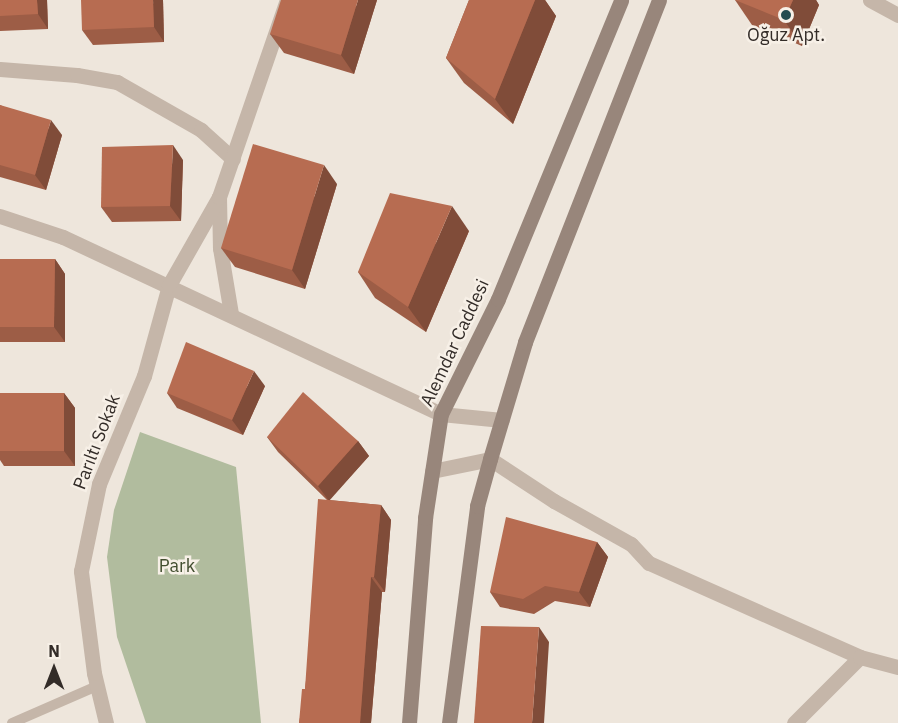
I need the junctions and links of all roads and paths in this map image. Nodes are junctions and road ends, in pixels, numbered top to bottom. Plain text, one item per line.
1 (287, 0) edge
2 (621, 0) edge
3 (659, 0) edge
4 (870, 0) edge
5 (889, 0) edge
6 (898, 8) edge
7 (898, 15) edge
8 (0, 69) edge
9 (233, 159) junction
10 (219, 196) junction
11 (0, 216) edge
12 (169, 285) junction
13 (231, 314) junction
14 (441, 414) junction
15 (502, 420) junction
16 (490, 459) junction
17 (432, 471) junction
18 (860, 657) junction
19 (898, 667) edge
20 (97, 686) junction
21 (12, 723) edge
22 (106, 723) edge
23 (409, 723) edge
24 (449, 723) edge
25 (794, 723) edge

1 - 9 street
2 - 14 main road, Alemdar Caddesi
3 - 15 main road
4 - 7 street
5 - 6 street
8 - 9 street
9 - 10 street
10 - 12 street, Parıltı Sokak
10 - 13 street
11 - 12 street
12 - 13 street
12 - 20 street, Parıltı Sokak
13 - 14 street
14 - 15 street
14 - 17 main road, Alemdar Caddesi
15 - 16 main road
16 - 17 street
16 - 18 street
16 - 24 main road
17 - 23 main road, Alemdar Caddesi
18 - 19 street
18 - 25 street
20 - 21 lane
20 - 22 street, Parıltı Sokak

